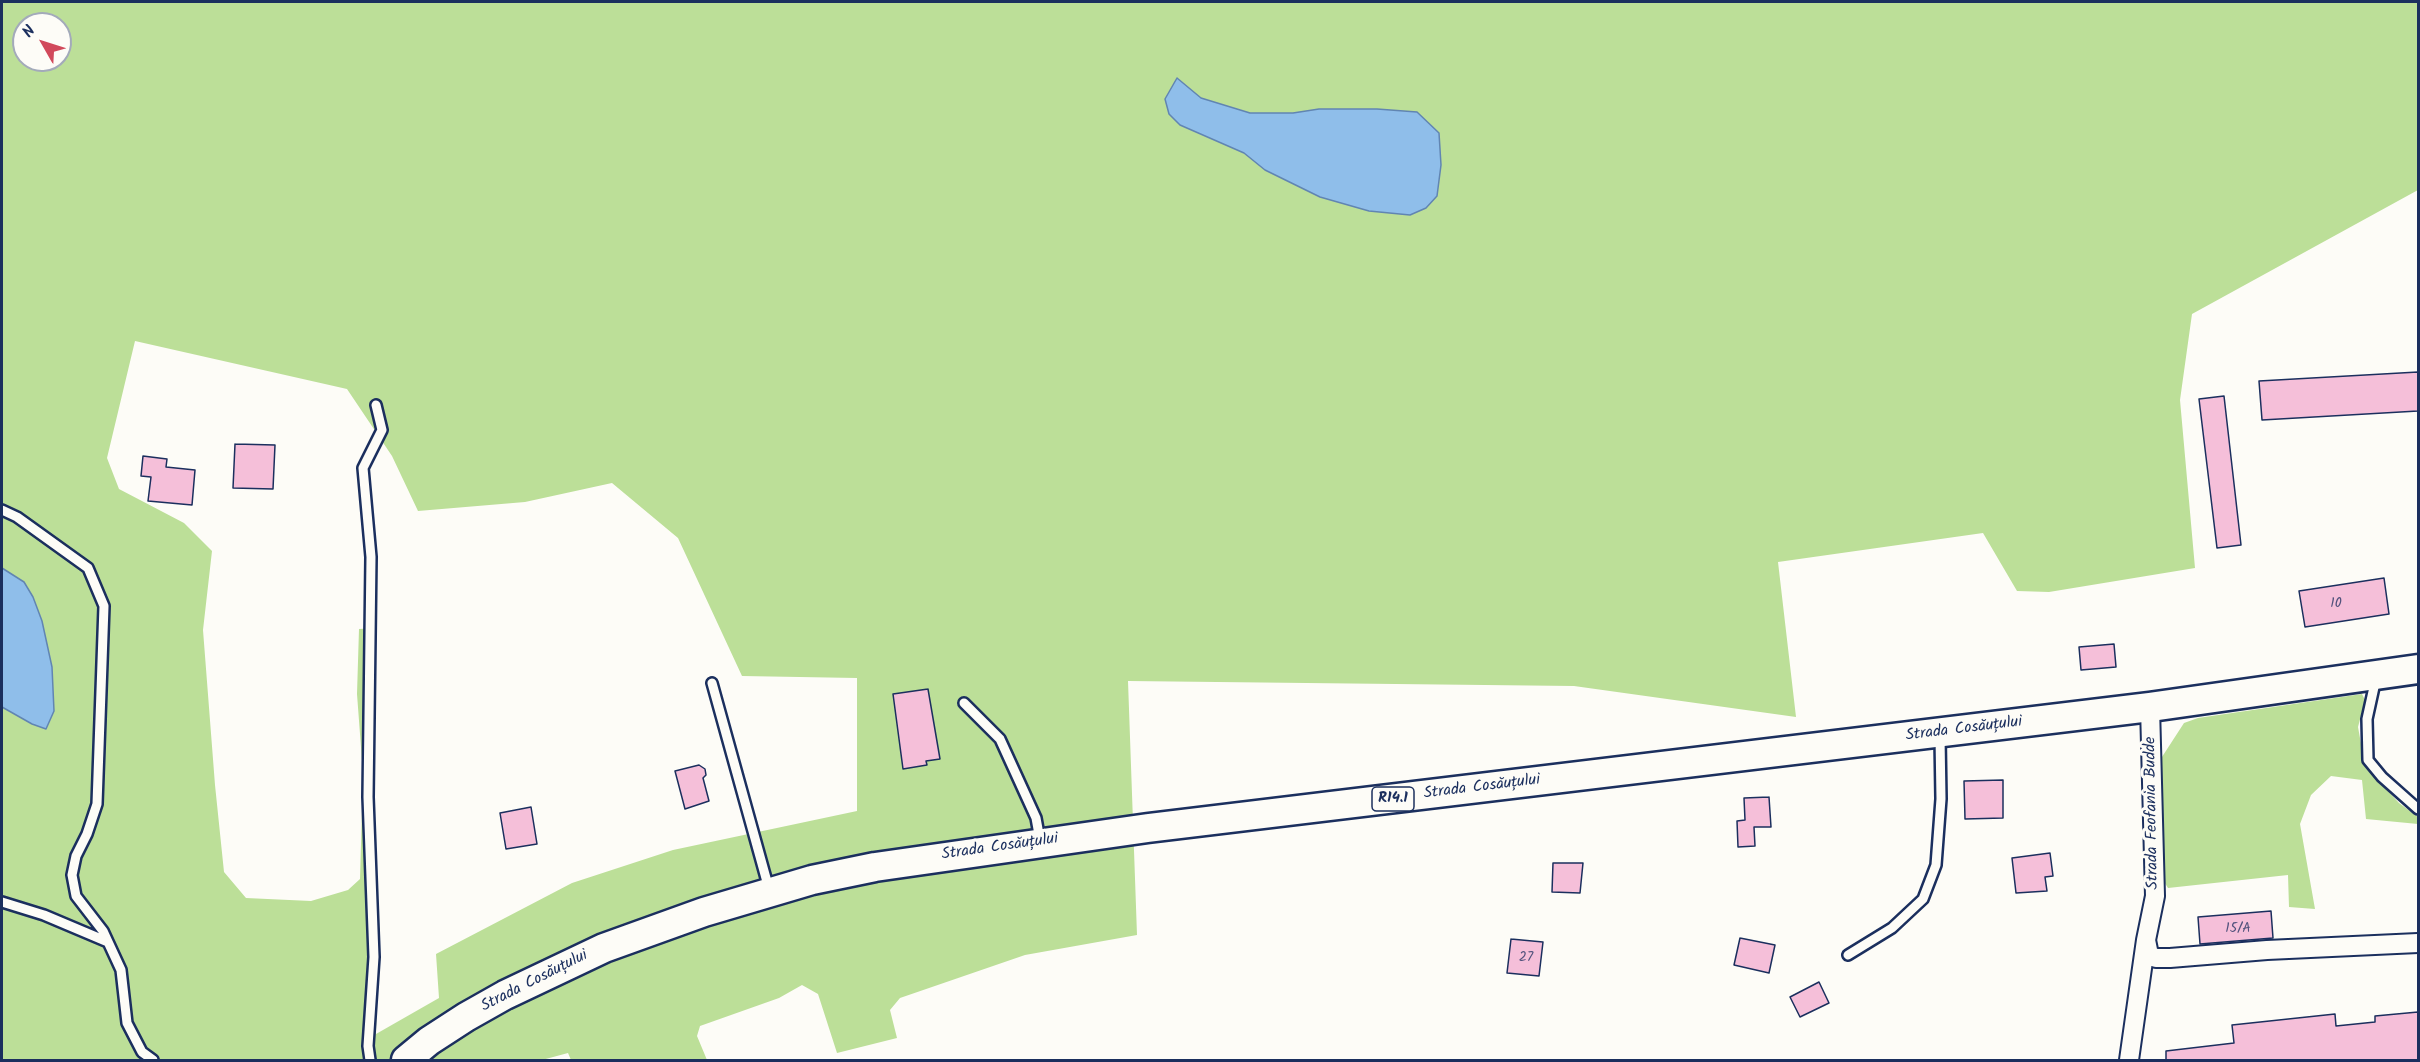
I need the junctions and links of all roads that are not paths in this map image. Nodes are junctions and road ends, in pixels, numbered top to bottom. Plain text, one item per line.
1 (376, 405) dead end
2 (2, 510) edge
3 (2418, 669) edge
4 (2376, 675) junction
5 (712, 683) dead end
6 (964, 703) dead end
7 (2150, 707) junction
8 (1939, 733) junction
9 (2418, 809) edge
10 (1041, 843) junction
11 (770, 892) junction
12 (2, 902) edge
13 (2146, 940) junction
14 (108, 942) junction
15 (2418, 943) edge
16 (1848, 955) dead end
17 (153, 1060) edge
18 (370, 1060) edge
19 (406, 1060) edge
20 (2129, 1060) edge

1 - 18 lane
2 - 14 lane
3 - 4 main road, Strada Cosăuțului / R14.1
4 - 7 main road, Strada Cosăuțului / R14.1
4 - 9 lane
5 - 11 lane
6 - 10 lane
7 - 8 main road, Strada Cosăuțului / R14.1
7 - 13 street, Strada Feofania Budde
8 - 10 main road, Strada Cosăuțului / R14.1
8 - 16 lane
10 - 11 main road, Strada Cosăuțului / R14.1
11 - 19 main road, Strada Cosăuțului / R14.1
12 - 14 lane
13 - 15 street
13 - 20 street, Strada Feofania Budde
14 - 17 lane

